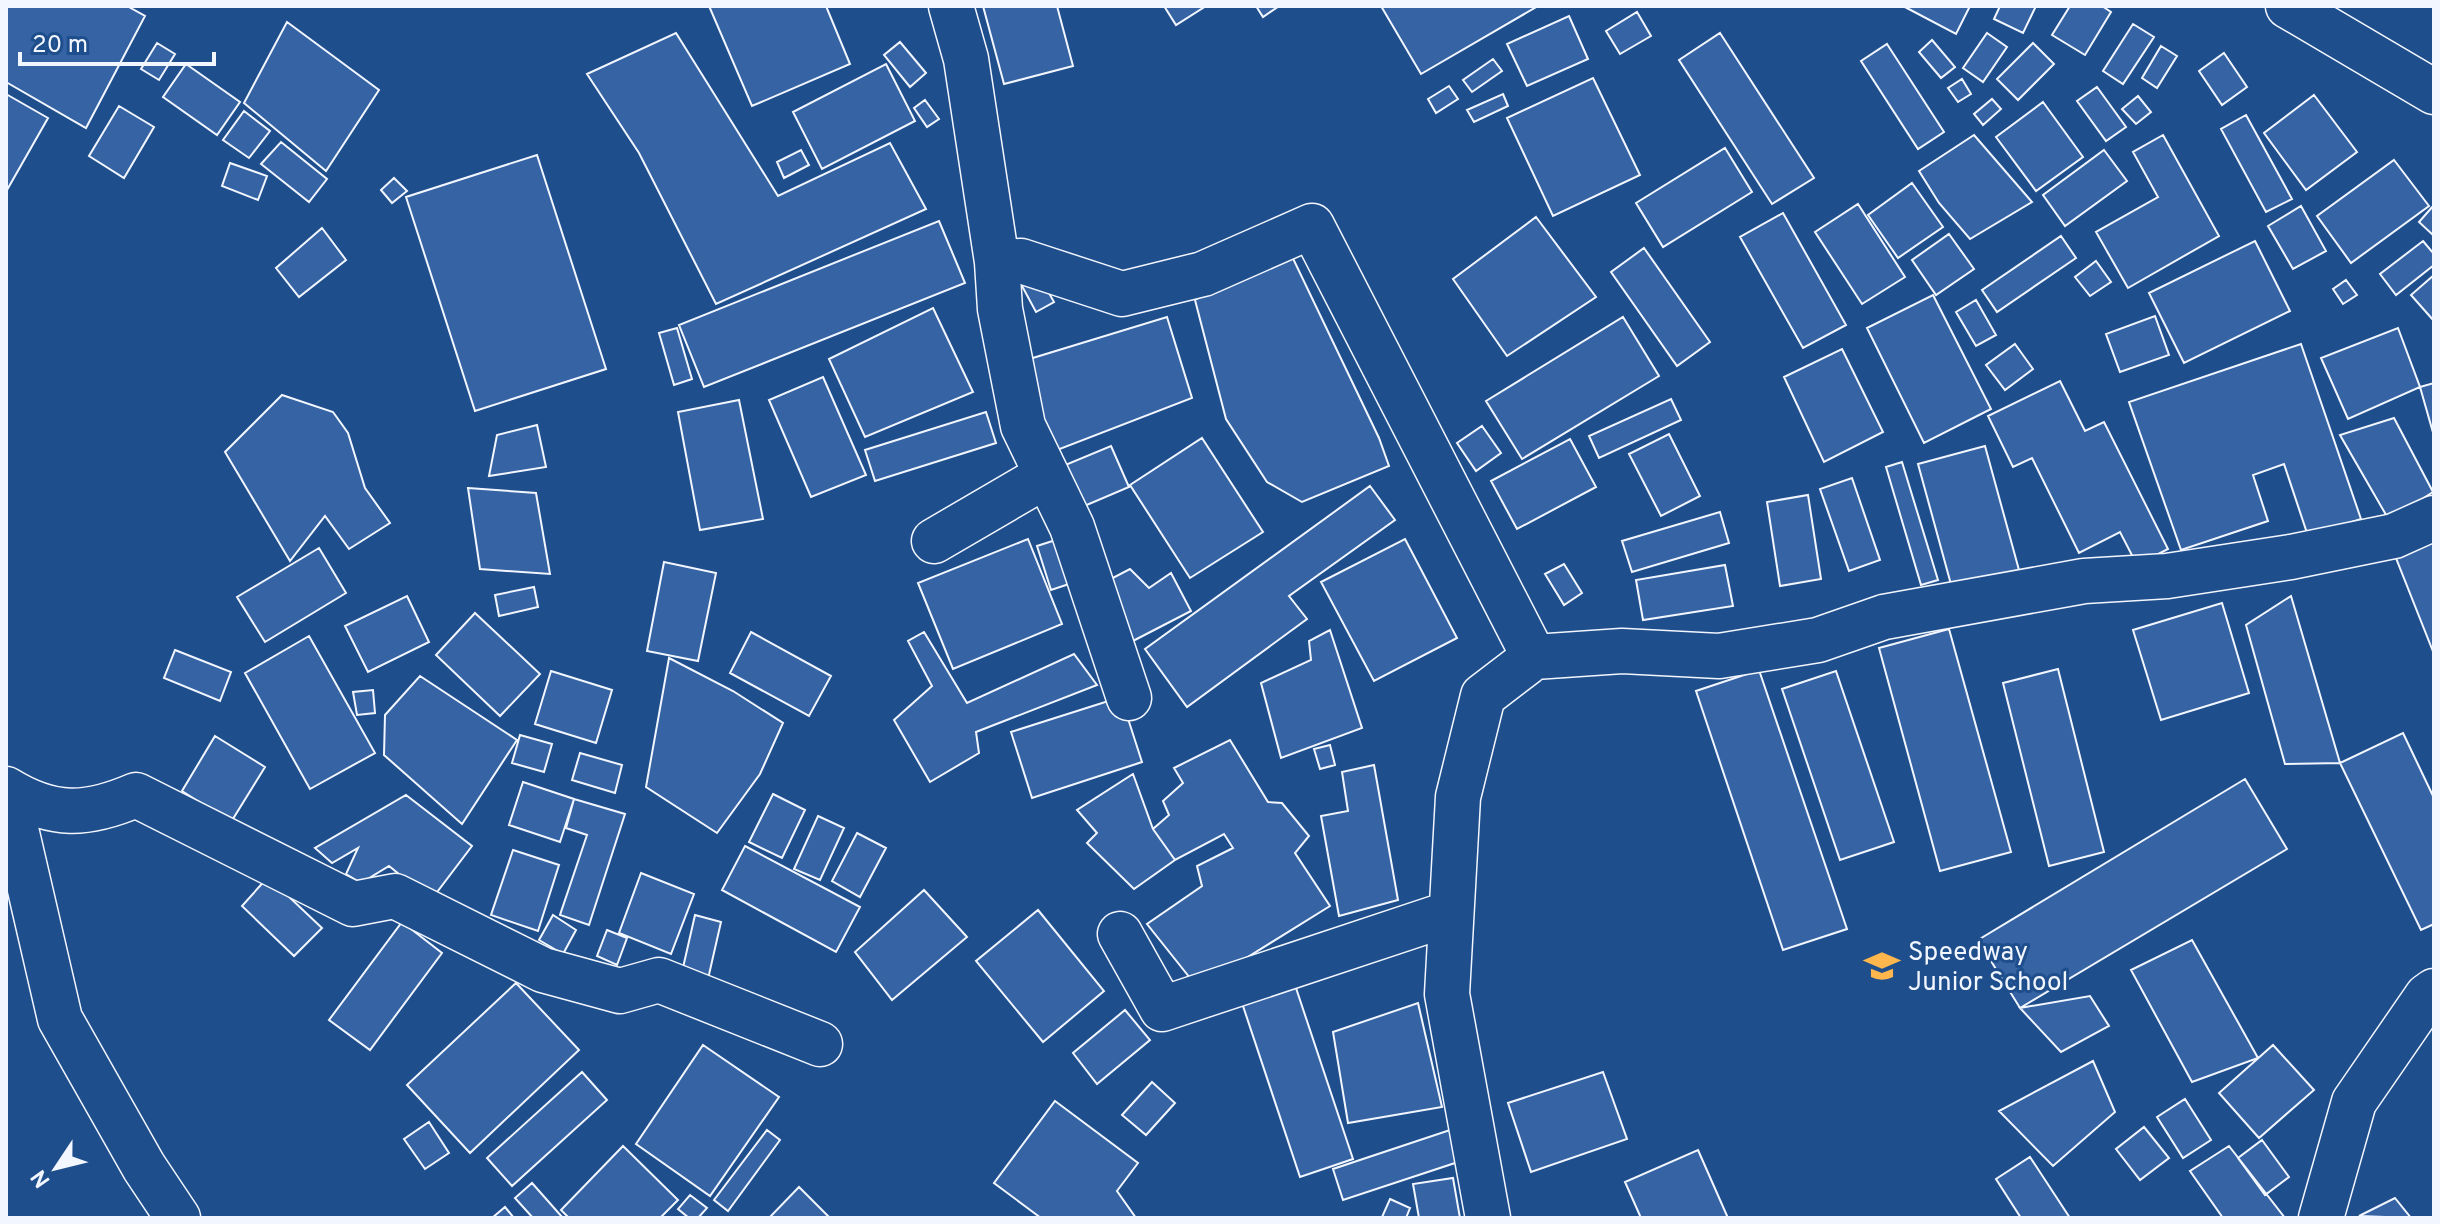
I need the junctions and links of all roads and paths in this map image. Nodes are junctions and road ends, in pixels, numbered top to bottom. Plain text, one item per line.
1 (951, 6) edge
2 (2288, 6) edge
3 (2434, 92) edge
4 (997, 262) junction
5 (1047, 475) junction
6 (2434, 518) edge
7 (934, 541) dead end
8 (1534, 657) junction
9 (1129, 698) dead end
10 (6, 790) edge
11 (1451, 913) junction
12 (1120, 934) dead end
13 (2434, 991) edge
14 (820, 1044) dead end
15 (178, 1218) edge
16 (1488, 1218) edge
17 (2321, 1218) edge

1 - 4 street
2 - 3 street
4 - 5 street
4 - 8 street
5 - 7 street
5 - 9 street
6 - 8 street
8 - 11 street
10 - 14 street
10 - 15 street
11 - 12 street
11 - 16 street
13 - 17 street

